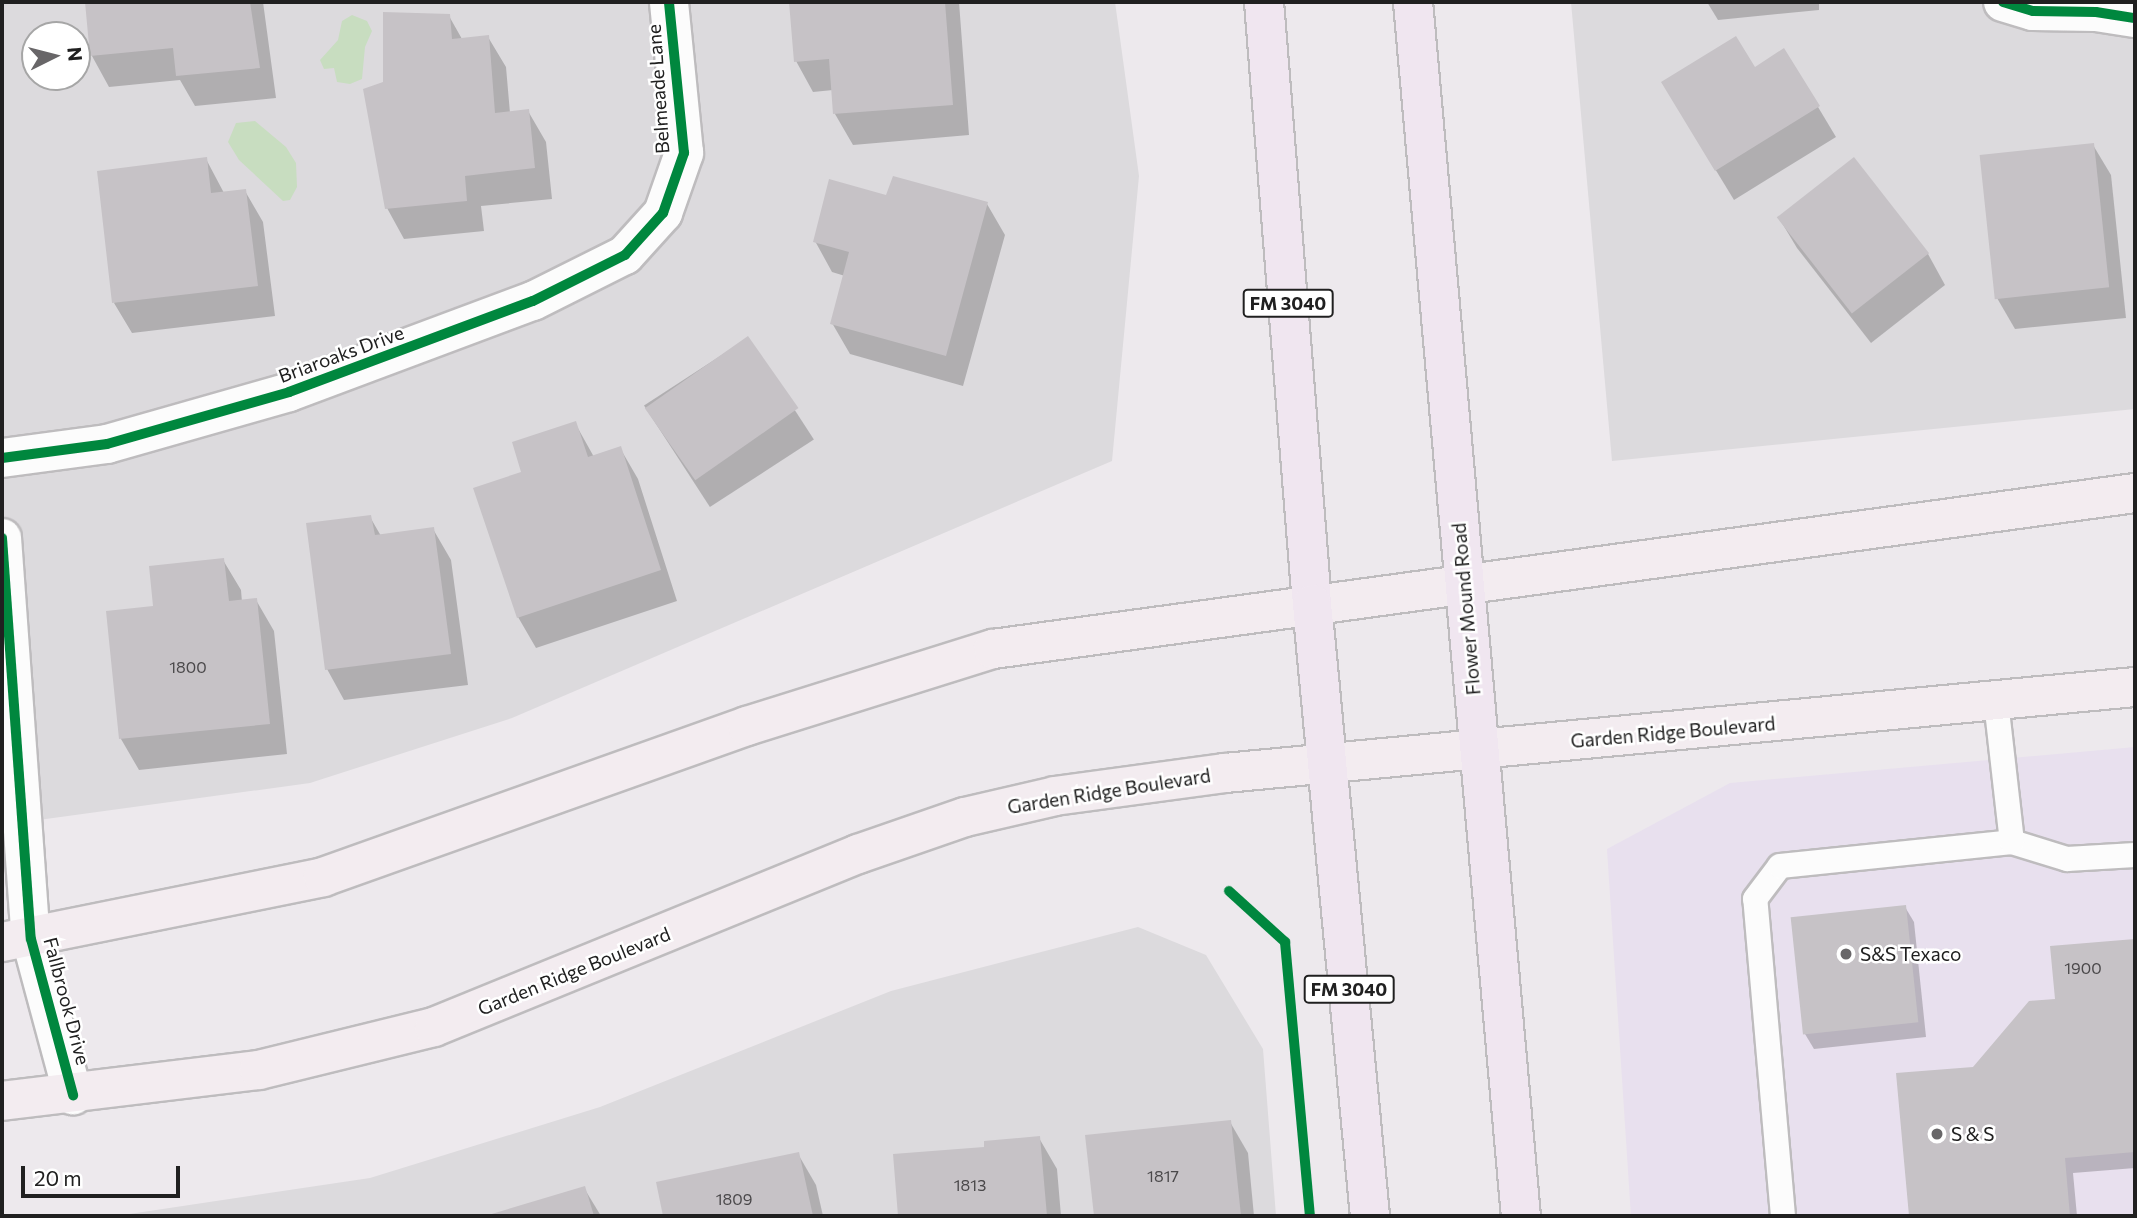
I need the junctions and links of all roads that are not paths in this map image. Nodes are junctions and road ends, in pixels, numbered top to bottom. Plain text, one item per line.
1 (669, 2) edge
2 (1264, 2) edge
3 (1413, 2) edge
4 (2004, 2) edge
5 (2135, 19) edge
6 (663, 213) joint
7 (2, 458) edge
8 (2135, 493) edge
9 (2, 538) edge
10 (1463, 584) junction
11 (1312, 604) junction
12 (2135, 687) edge
13 (1996, 701) junction
14 (1480, 751) junction
15 (1328, 763) junction
16 (2012, 842) junction
17 (2135, 855) edge
18 (16, 940) edge
19 (73, 1095) junction
20 (2, 1101) edge
21 (1370, 1216) edge
22 (1521, 1216) edge
23 (1783, 1216) edge

1 - 6 street, Belmeade Lane
2 - 11 main road, FM 3040
3 - 10 main road, Flower Mound Road
4 - 5 street
6 - 7 street, Briaroaks Drive
8 - 10 main road
9 - 18 street, Fallbrook Drive
10 - 11 main road
10 - 14 main road, Flower Mound Road
11 - 15 main road, FM 3040
11 - 18 main road
12 - 13 main road, Garden Ridge Boulevard
13 - 14 main road, Garden Ridge Boulevard
13 - 16 lane
14 - 15 main road, Garden Ridge Boulevard
14 - 22 main road, Flower Mound Road
15 - 19 main road, Garden Ridge Boulevard
15 - 21 main road, FM 3040
16 - 17 lane
16 - 23 lane
18 - 19 street, Fallbrook Drive
19 - 20 main road, Garden Ridge Boulevard

